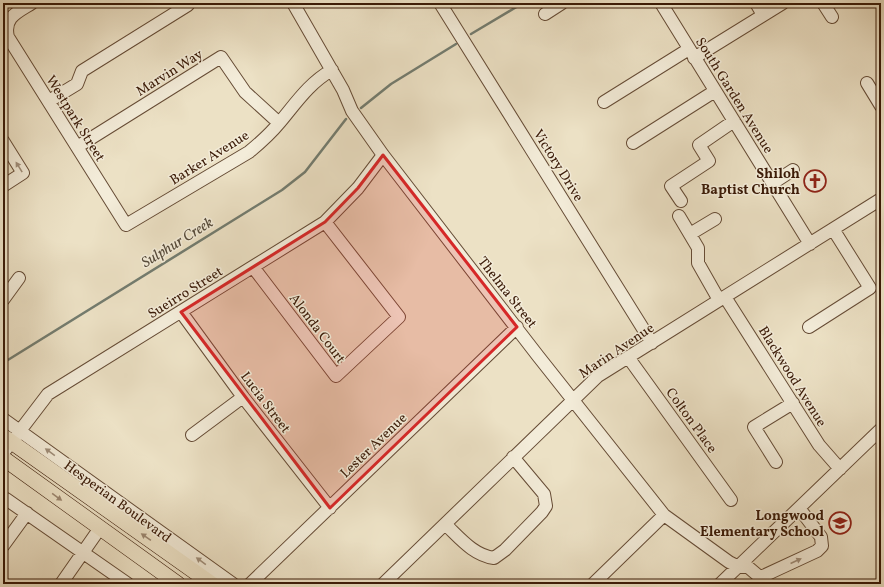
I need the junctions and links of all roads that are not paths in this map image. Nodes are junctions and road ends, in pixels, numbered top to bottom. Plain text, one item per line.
1 (32, 3) edge
2 (293, 3) edge
3 (440, 3) edge
4 (562, 3) edge
5 (661, 3) edge
6 (756, 3) edge
7 (783, 3) edge
8 (823, 3) edge
9 (188, 5) dead end
10 (545, 14) dead end
11 (763, 15) junction
12 (832, 17) dead end
13 (5, 25) edge
14 (691, 53) junction
15 (332, 70) junction
16 (867, 83) dead end
17 (715, 91) junction
18 (49, 101) junction
19 (604, 102) dead end
20 (881, 106) edge
21 (734, 121) junction
22 (279, 123) junction
23 (3, 141) edge
24 (633, 143) dead end
25 (77, 147) junction
26 (383, 155) junction
27 (793, 170) dead end
28 (773, 183) junction
29 (3, 186) edge
30 (681, 201) dead end
31 (879, 205) edge
32 (679, 216) dead end
33 (715, 218) dead end
34 (325, 222) junction
35 (126, 225) joint
36 (833, 229) junction
37 (690, 234) junction
38 (810, 244) junction
39 (253, 268) junction
40 (19, 278) dead end
41 (722, 299) junction
42 (3, 300) edge
43 (181, 312) junction
44 (517, 327) junction
45 (809, 327) dead end
46 (652, 343) junction
47 (628, 357) junction
48 (243, 397) junction
49 (573, 398) junction
50 (792, 403) junction
51 (3, 419) edge
52 (881, 429) edge
53 (20, 430) junction
54 (192, 435) dead end
55 (6, 444) edge
56 (513, 457) junction
57 (3, 458) edge
58 (776, 462) dead end
59 (840, 469) junction
60 (731, 500) dead end
61 (3, 503) edge
62 (330, 508) junction
63 (800, 508) junction
64 (27, 513) junction
65 (664, 515) junction
66 (445, 524) junction
67 (100, 528) junction
68 (3, 546) edge
69 (83, 552) junction
70 (739, 566) junction
71 (764, 581) edge
72 (61, 584) edge
73 (128, 584) edge
74 (178, 584) edge
75 (212, 584) edge
76 (232, 584) edge
77 (250, 584) edge
78 (383, 584) edge
79 (593, 584) edge
80 (720, 584) edge

1 - 13 street
2 - 15 street, Thelma Street
3 - 46 street, Victory Drive
4 - 10 street
5 - 14 street, South Garden Avenue
6 - 11 street
7 - 11 street
8 - 12 street
9 - 18 street
11 - 14 street
13 - 18 street, Westpark Street
14 - 17 street, South Garden Avenue
14 - 19 street
15 - 22 street, Barker Avenue
15 - 26 street, Thelma Street
16 - 20 street
17 - 21 street, South Garden Avenue
17 - 24 street
18 - 25 street, Westpark Street
21 - 28 street, South Garden Avenue
21 - 30 street
22 - 25 street, Marvin Way
22 - 35 street, Barker Avenue
29 -> 23 street
25 - 35 street, Westpark Street
26 - 34 street, Sueirro Street
26 - 44 street, Thelma Street
27 - 28 street
28 - 38 street, South Garden Avenue
31 - 36 street, Marin Avenue
32 - 37 street, Blackwood Avenue
33 - 37 street
34 - 39 street, Sueirro Street
34 - 39 street, Alonda Court
36 - 38 street, Marin Avenue
36 - 45 street
37 - 41 street, Blackwood Avenue
38 - 41 street, Marin Avenue
39 - 43 street, Sueirro Street
40 - 42 street
41 - 46 street, Marin Avenue
41 - 50 street, Blackwood Avenue
43 - 48 street, Lucia Street
43 - 53 street, Sueirro Street
44 - 49 street, Thelma Street
44 - 62 street, Lester Avenue
46 - 47 street, Marin Avenue
47 - 49 street, Marin Avenue
47 - 60 street, Colton Place
48 - 54 street
48 - 62 street, Lucia Street
49 - 56 street, Marin Avenue
49 - 65 street, Thelma Street
50 - 58 street
50 - 59 street, Blackwood Avenue
51 - 53 street, Hesperian Boulevard
52 - 59 street
53 - 55 street, Sueirro Street
76 -> 53 street, Hesperian Boulevard
75 -> 55 main road, Hesperian Boulevard
56 - 66 street, Marin Avenue
56 - 66 street
57 -> 67 main road
59 - 63 street
61 - 64 street
62 - 77 street, Lester Avenue
63 - 70 street
71 -> 63 street
64 - 68 street
64 - 69 street
65 - 70 street, Thelma Street
65 - 79 street
66 - 78 street, Marin Avenue
67 - 69 street
67 - 74 main road
69 - 72 street
69 - 73 street
70 - 71 street, Thelma Street
70 - 80 street

